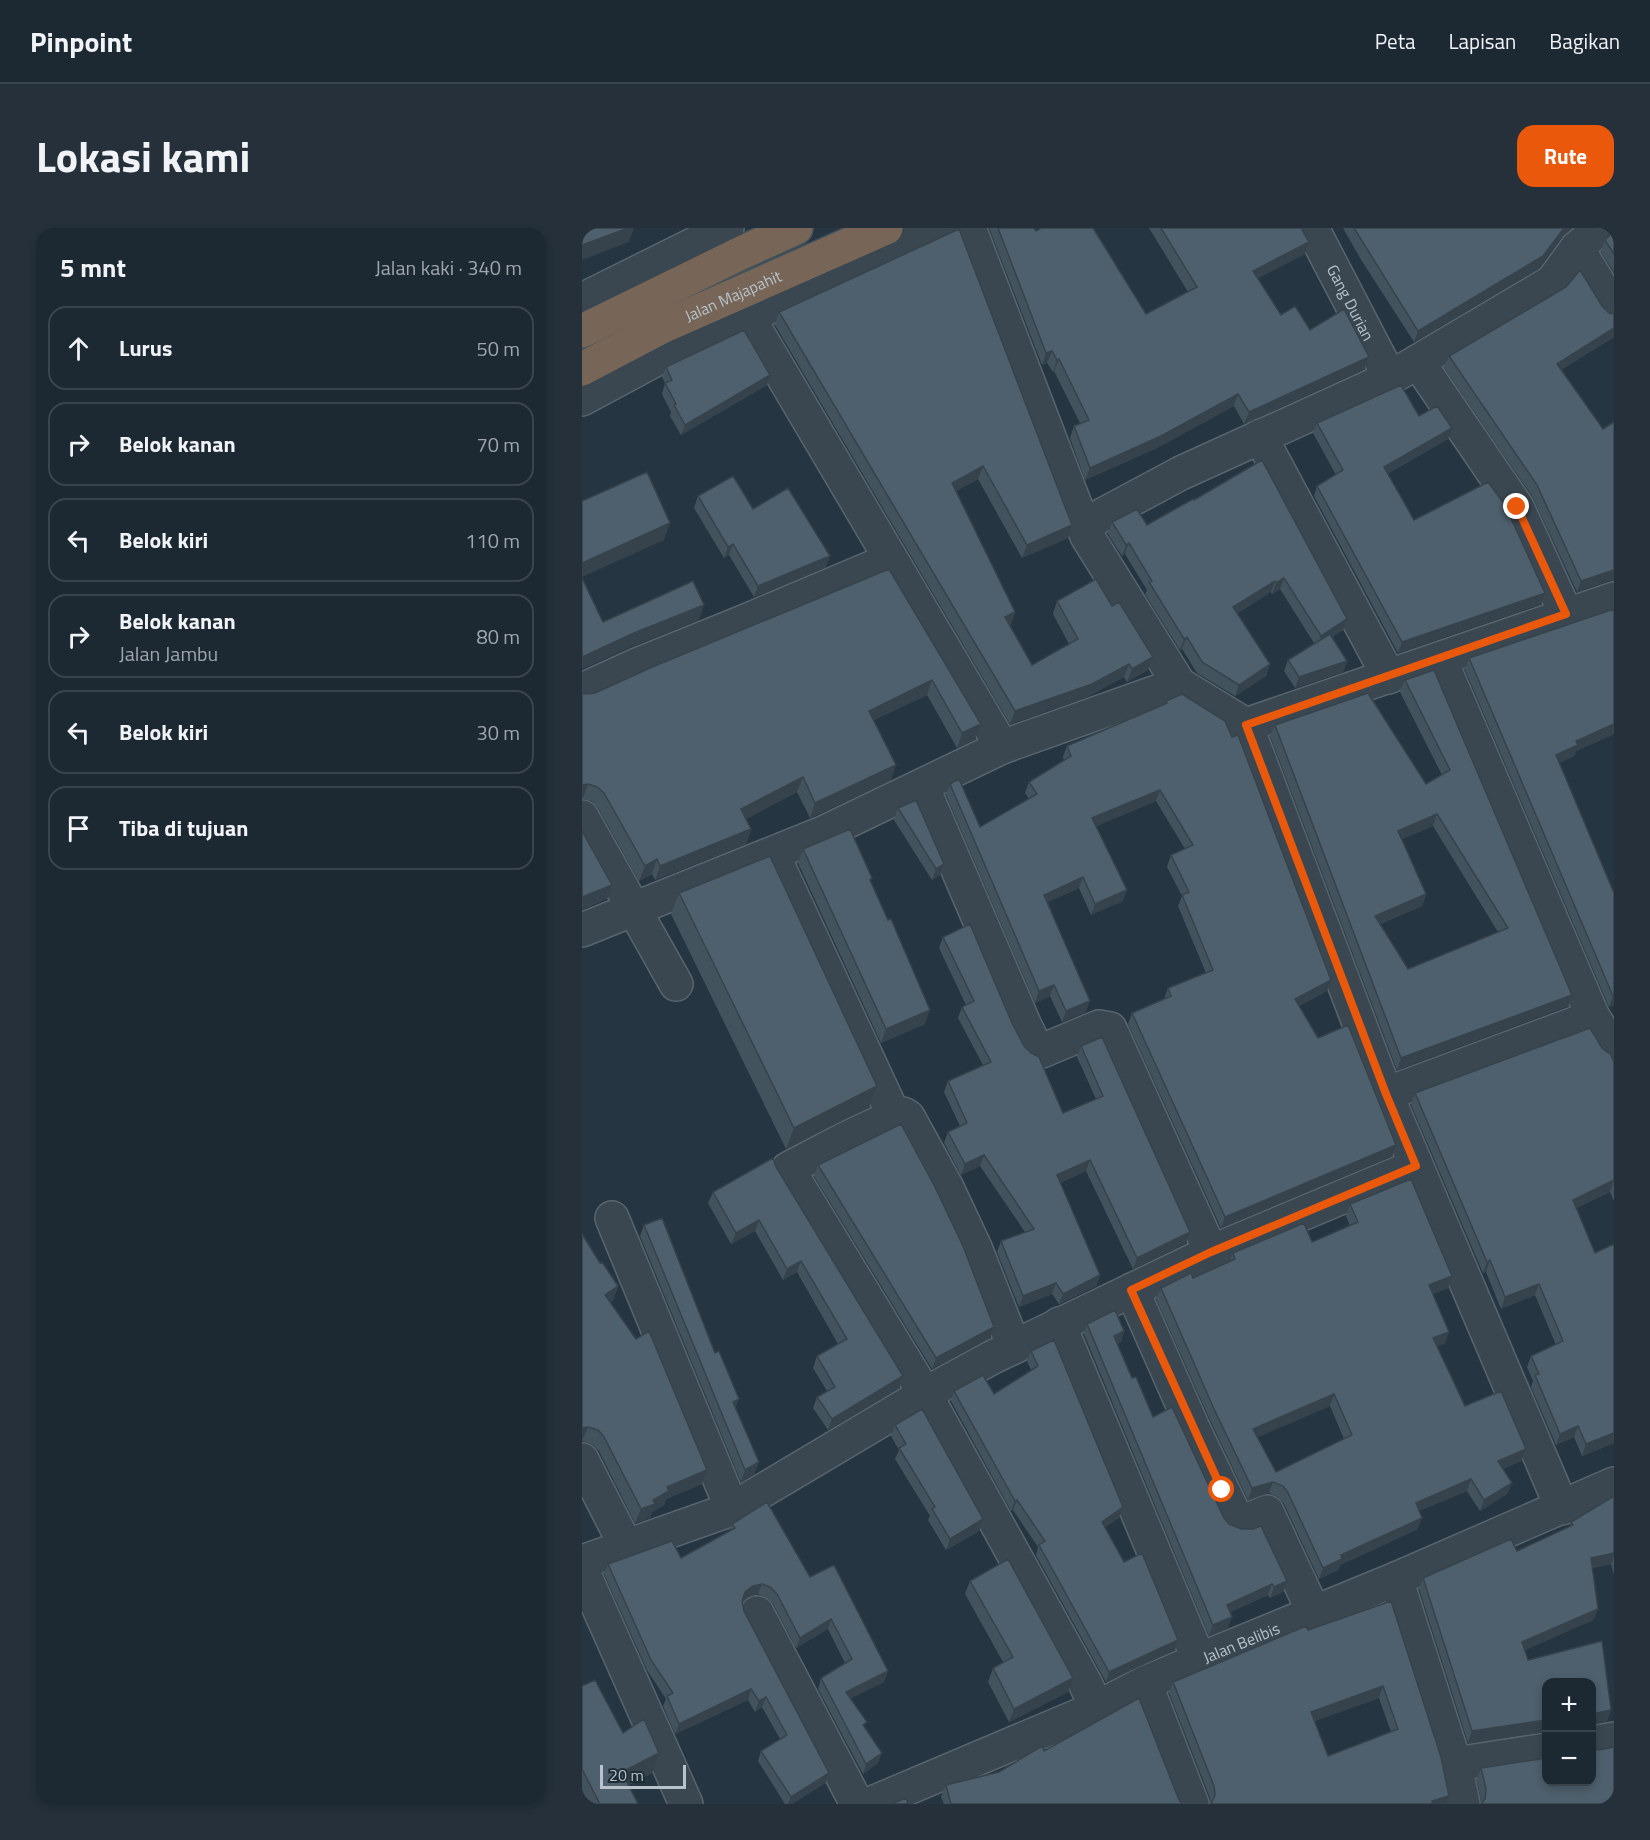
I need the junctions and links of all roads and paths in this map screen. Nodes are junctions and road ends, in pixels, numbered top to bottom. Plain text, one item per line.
1 (727, 228) edge
2 (796, 228) edge
3 (886, 228) edge
4 (943, 228) edge
5 (969, 228) edge
6 (1312, 228) edge
7 (1588, 238) edge
8 (582, 300) edge
9 (1614, 308) edge
10 (748, 316) junction
11 (582, 331) edge
12 (1418, 362) junction
13 (582, 369) edge
14 (1390, 378) junction
15 (582, 399) edge
16 (1260, 436) junction
17 (1082, 526) junction
18 (890, 560) junction
19 (1614, 599) edge
20 (1566, 614) junction
21 (1440, 658) junction
22 (1389, 677) junction
23 (1179, 684) junction
24 (582, 690) edge
25 (1246, 725) junction
26 (1002, 747) junction
27 (922, 786) junction
28 (582, 817) edge
29 (773, 855) junction
30 (633, 908) junction
31 (582, 930) edge
32 (676, 984) dead end
33 (1593, 1017) junction
34 (1614, 1048) edge
35 (1386, 1094) junction
36 (894, 1116) junction
37 (1416, 1166) junction
38 (612, 1218) dead end
39 (1211, 1252) junction
40 (1131, 1290) junction
41 (1059, 1324) junction
42 (1014, 1347) junction
43 (925, 1394) junction
44 (582, 1460) edge
45 (1614, 1484) edge
46 (1562, 1508) junction
47 (732, 1509) junction
48 (626, 1546) junction
49 (582, 1562) edge
50 (582, 1570) edge
51 (1395, 1579) junction
52 (757, 1613) dead end
53 (1314, 1613) junction
54 (1199, 1660) junction
55 (1145, 1683) junction
56 (1097, 1708) junction
57 (1614, 1739) edge
58 (1596, 1742) edge
59 (1542, 1751) edge
60 (1455, 1764) junction
61 (686, 1804) edge
62 (856, 1804) edge
63 (870, 1804) edge
64 (1192, 1804) edge
65 (1463, 1804) edge

1 - 8 street
2 - 11 highway, Jalan Majapahit
3 - 13 highway, Jalan Majapahit
4 - 10 street
5 - 17 street
6 - 14 street, Gang Durian
7 - 9 street
7 - 12 street
10 - 15 street
10 - 18 street
12 - 14 street
12 - 20 street
14 - 16 street
16 - 17 street
16 - 22 street
17 - 23 street
18 - 24 street
18 - 26 street
19 - 20 street
20 - 21 street
21 - 22 street
21 - 33 street
22 - 25 street
23 - 25 street
23 - 26 street
25 - 35 street
26 - 27 street
27 - 29 street
27 - 39 street
28 - 30 street
29 - 30 street
29 - 36 street
30 - 31 street
30 - 32 street
33 - 34 street
33 - 35 street
35 - 37 street
36 - 42 street
36 - 43 street
37 - 39 street
37 - 46 street
38 - 47 street
39 - 40 street
40 - 41 street
40 - 53 street
41 - 42 street
41 - 54 street
42 - 43 street
43 - 47 street
43 - 56 street
44 - 48 street
45 - 46 street, Jalan Belibis
46 - 51 street, Jalan Belibis
47 - 48 street
48 - 49 street
50 - 61 street
51 - 53 street, Jalan Belibis
51 - 60 street
52 - 62 street
53 - 54 street, Jalan Belibis
54 - 55 street, Jalan Belibis
55 - 56 street, Jalan Belibis
55 - 64 street
56 - 63 street, Jalan Belibis
57 - 58 street
59 - 60 street
60 - 65 street

